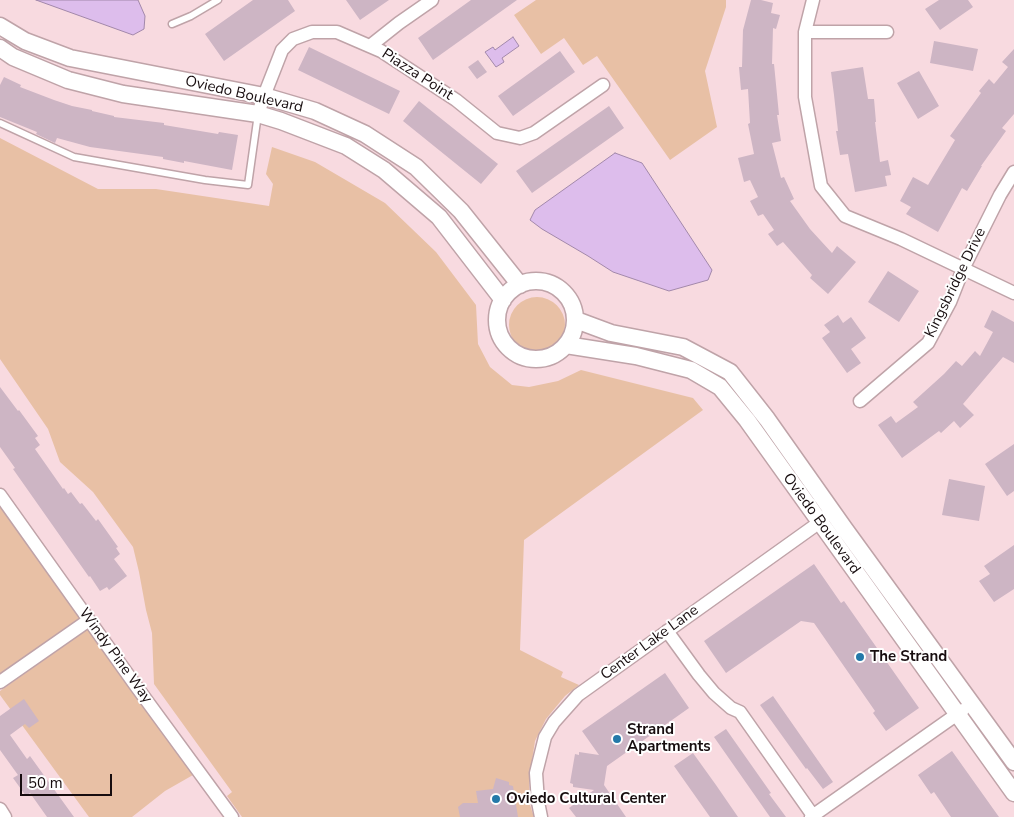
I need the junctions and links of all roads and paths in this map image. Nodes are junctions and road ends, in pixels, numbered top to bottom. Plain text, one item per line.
1 (218, 0) edge
2 (432, 0) edge
3 (813, 0) edge
4 (172, 24) dead end
5 (0, 26) edge
6 (805, 32) junction
7 (886, 32) dead end
8 (370, 46) junction
9 (0, 48) edge
10 (602, 85) dead end
11 (264, 96) junction
12 (258, 114) junction
13 (0, 123) edge
14 (1014, 172) edge
15 (964, 269) junction
16 (520, 285) junction
17 (1014, 293) edge
18 (503, 300) junction
19 (576, 320) junction
20 (566, 345) junction
21 (860, 401) dead end
22 (0, 495) edge
23 (826, 516) junction
24 (89, 620) junction
25 (667, 631) junction
26 (0, 682) edge
27 (972, 704) junction
28 (958, 714) junction
29 (1014, 762) edge
30 (1014, 793) edge
31 (0, 810) edge
32 (5, 817) edge
33 (232, 817) edge
34 (541, 817) edge
35 (813, 817) edge

1 - 4 lane
2 - 8 street
3 - 6 street
5 - 11 street, Oviedo Boulevard
6 - 7 street
6 - 15 street
8 - 10 street, Piazza Point
8 - 11 street, Piazza Point
9 - 12 street, Oviedo Boulevard
11 - 12 street, Piazza Point
11 - 16 street, Oviedo Boulevard
12 - 13 lane
12 - 18 street, Oviedo Boulevard
14 - 15 street, Kingsbridge Drive
15 - 17 street
15 - 21 street, Kingsbridge Drive
16 - 18 street
16 - 19 street
18 - 20 street
19 - 20 street
19 - 23 street, Oviedo Boulevard
20 - 23 street, Oviedo Boulevard
22 - 24 street, Windy Pine Way
23 - 25 street, Center Lake Lane
23 - 27 street, Oviedo Boulevard
23 - 28 street, Oviedo Boulevard
24 - 26 street
24 - 33 street, Windy Pine Way
25 - 34 street, Center Lake Lane
25 - 35 street
27 - 28 street
27 - 29 street, Oviedo Boulevard
28 - 30 street, Oviedo Boulevard
28 - 35 street
31 - 32 street

